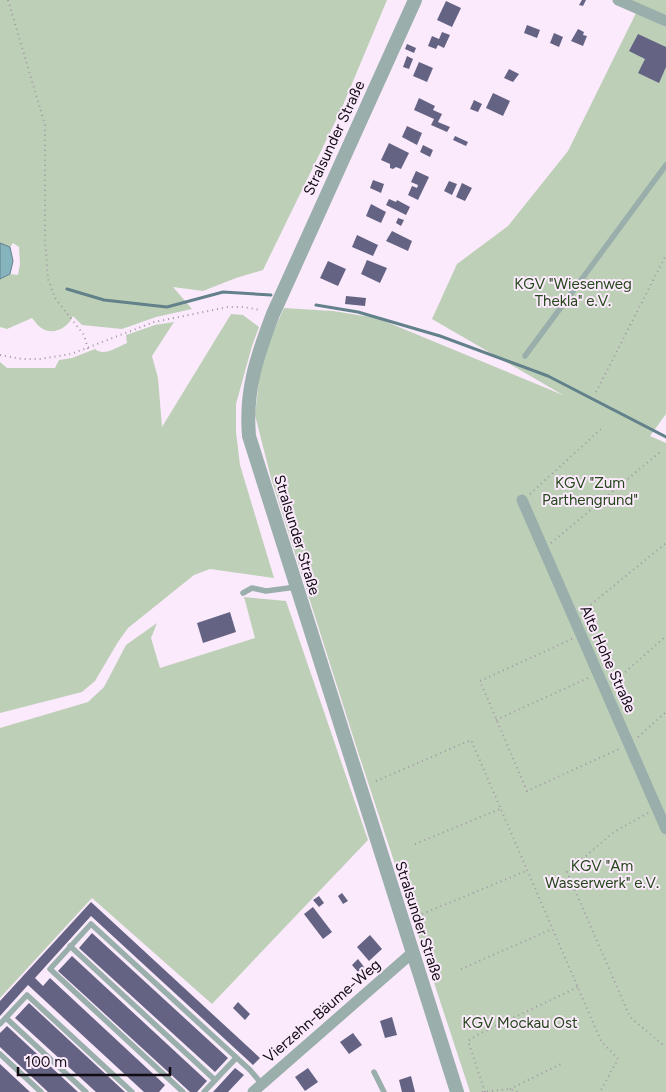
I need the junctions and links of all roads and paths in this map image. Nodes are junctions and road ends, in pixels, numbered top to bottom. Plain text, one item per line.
1 (8, 0) edge
2 (415, 0) edge
3 (618, 0) edge
4 (666, 21) edge
5 (666, 164) edge
6 (666, 255) edge
7 (273, 314) junction
8 (88, 348) junction
9 (0, 355) edge
10 (525, 356) dead end
11 (596, 392) dead end
12 (601, 429) dead end
13 (660, 452) dead end
14 (522, 500) joint
15 (666, 543) edge
16 (544, 549) junction
17 (296, 587) junction
18 (243, 592) dead end
19 (574, 619) junction
20 (581, 635) junction
21 (666, 636) edge
22 (598, 674) junction
23 (605, 690) junction
24 (666, 712) edge
25 (496, 720) junction
26 (629, 745) junction
27 (376, 781) dead end
28 (657, 808) junction
29 (500, 809) junction
30 (666, 829) edge
31 (415, 844) dead end
32 (527, 871) junction
33 (422, 914) dead end
34 (552, 929) junction
35 (70, 946) junction
36 (412, 953) junction
37 (461, 969) dead end
38 (578, 987) junction
39 (6, 1018) junction
40 (0, 1024) edge
41 (666, 1042) edge
42 (0, 1054) edge
43 (236, 1058) junction
44 (561, 1064) dead end
45 (374, 1072) dead end
46 (215, 1080) junction
47 (262, 1084) junction
48 (510, 1089) junction
49 (41, 1092) edge
50 (86, 1092) edge
51 (132, 1092) edge
52 (183, 1092) edge
53 (204, 1092) edge
54 (253, 1092) edge
55 (384, 1092) edge
56 (457, 1092) edge
57 (484, 1092) edge
58 (518, 1092) edge
59 (600, 1092) edge

1 - 8 path
2 - 7 street, Stralsunder Straße
3 - 4 street
5 - 10 lane
6 - 11 path
7 - 8 path
7 - 17 street, Stralsunder Straße
8 - 9 path
12 - 14 path
13 - 16 path
14 - 16 street, Alte Hohe Straße
15 - 19 path
16 - 19 street, Alte Hohe Straße
17 - 18 lane
17 - 36 street, Stralsunder Straße
19 - 20 street, Alte Hohe Straße
20 - 22 street, Alte Hohe Straße
20 - 25 path
21 - 23 path
22 - 23 street, Alte Hohe Straße
22 - 25 path
23 - 26 street, Alte Hohe Straße
24 - 26 path
25 - 26 path
26 - 28 street, Alte Hohe Straße
27 - 29 path
28 - 30 street, Alte Hohe Straße
28 - 41 path
29 - 31 path
29 - 32 path
32 - 33 path
32 - 34 path
34 - 37 path
34 - 38 path
35 - 43 lane
35 - 46 lane
35 - 52 lane
36 - 47 street, Vierzehn-Bäume-Weg
36 - 56 street, Stralsunder Straße
38 - 57 path
38 - 59 path
39 - 40 lane
39 - 50 lane
39 - 51 lane
42 - 49 lane
43 - 46 lane
43 - 47 lane
44 - 48 path
45 - 55 lane
46 - 53 lane
47 - 54 street, Vierzehn-Bäume-Weg
48 - 57 path
48 - 58 path

